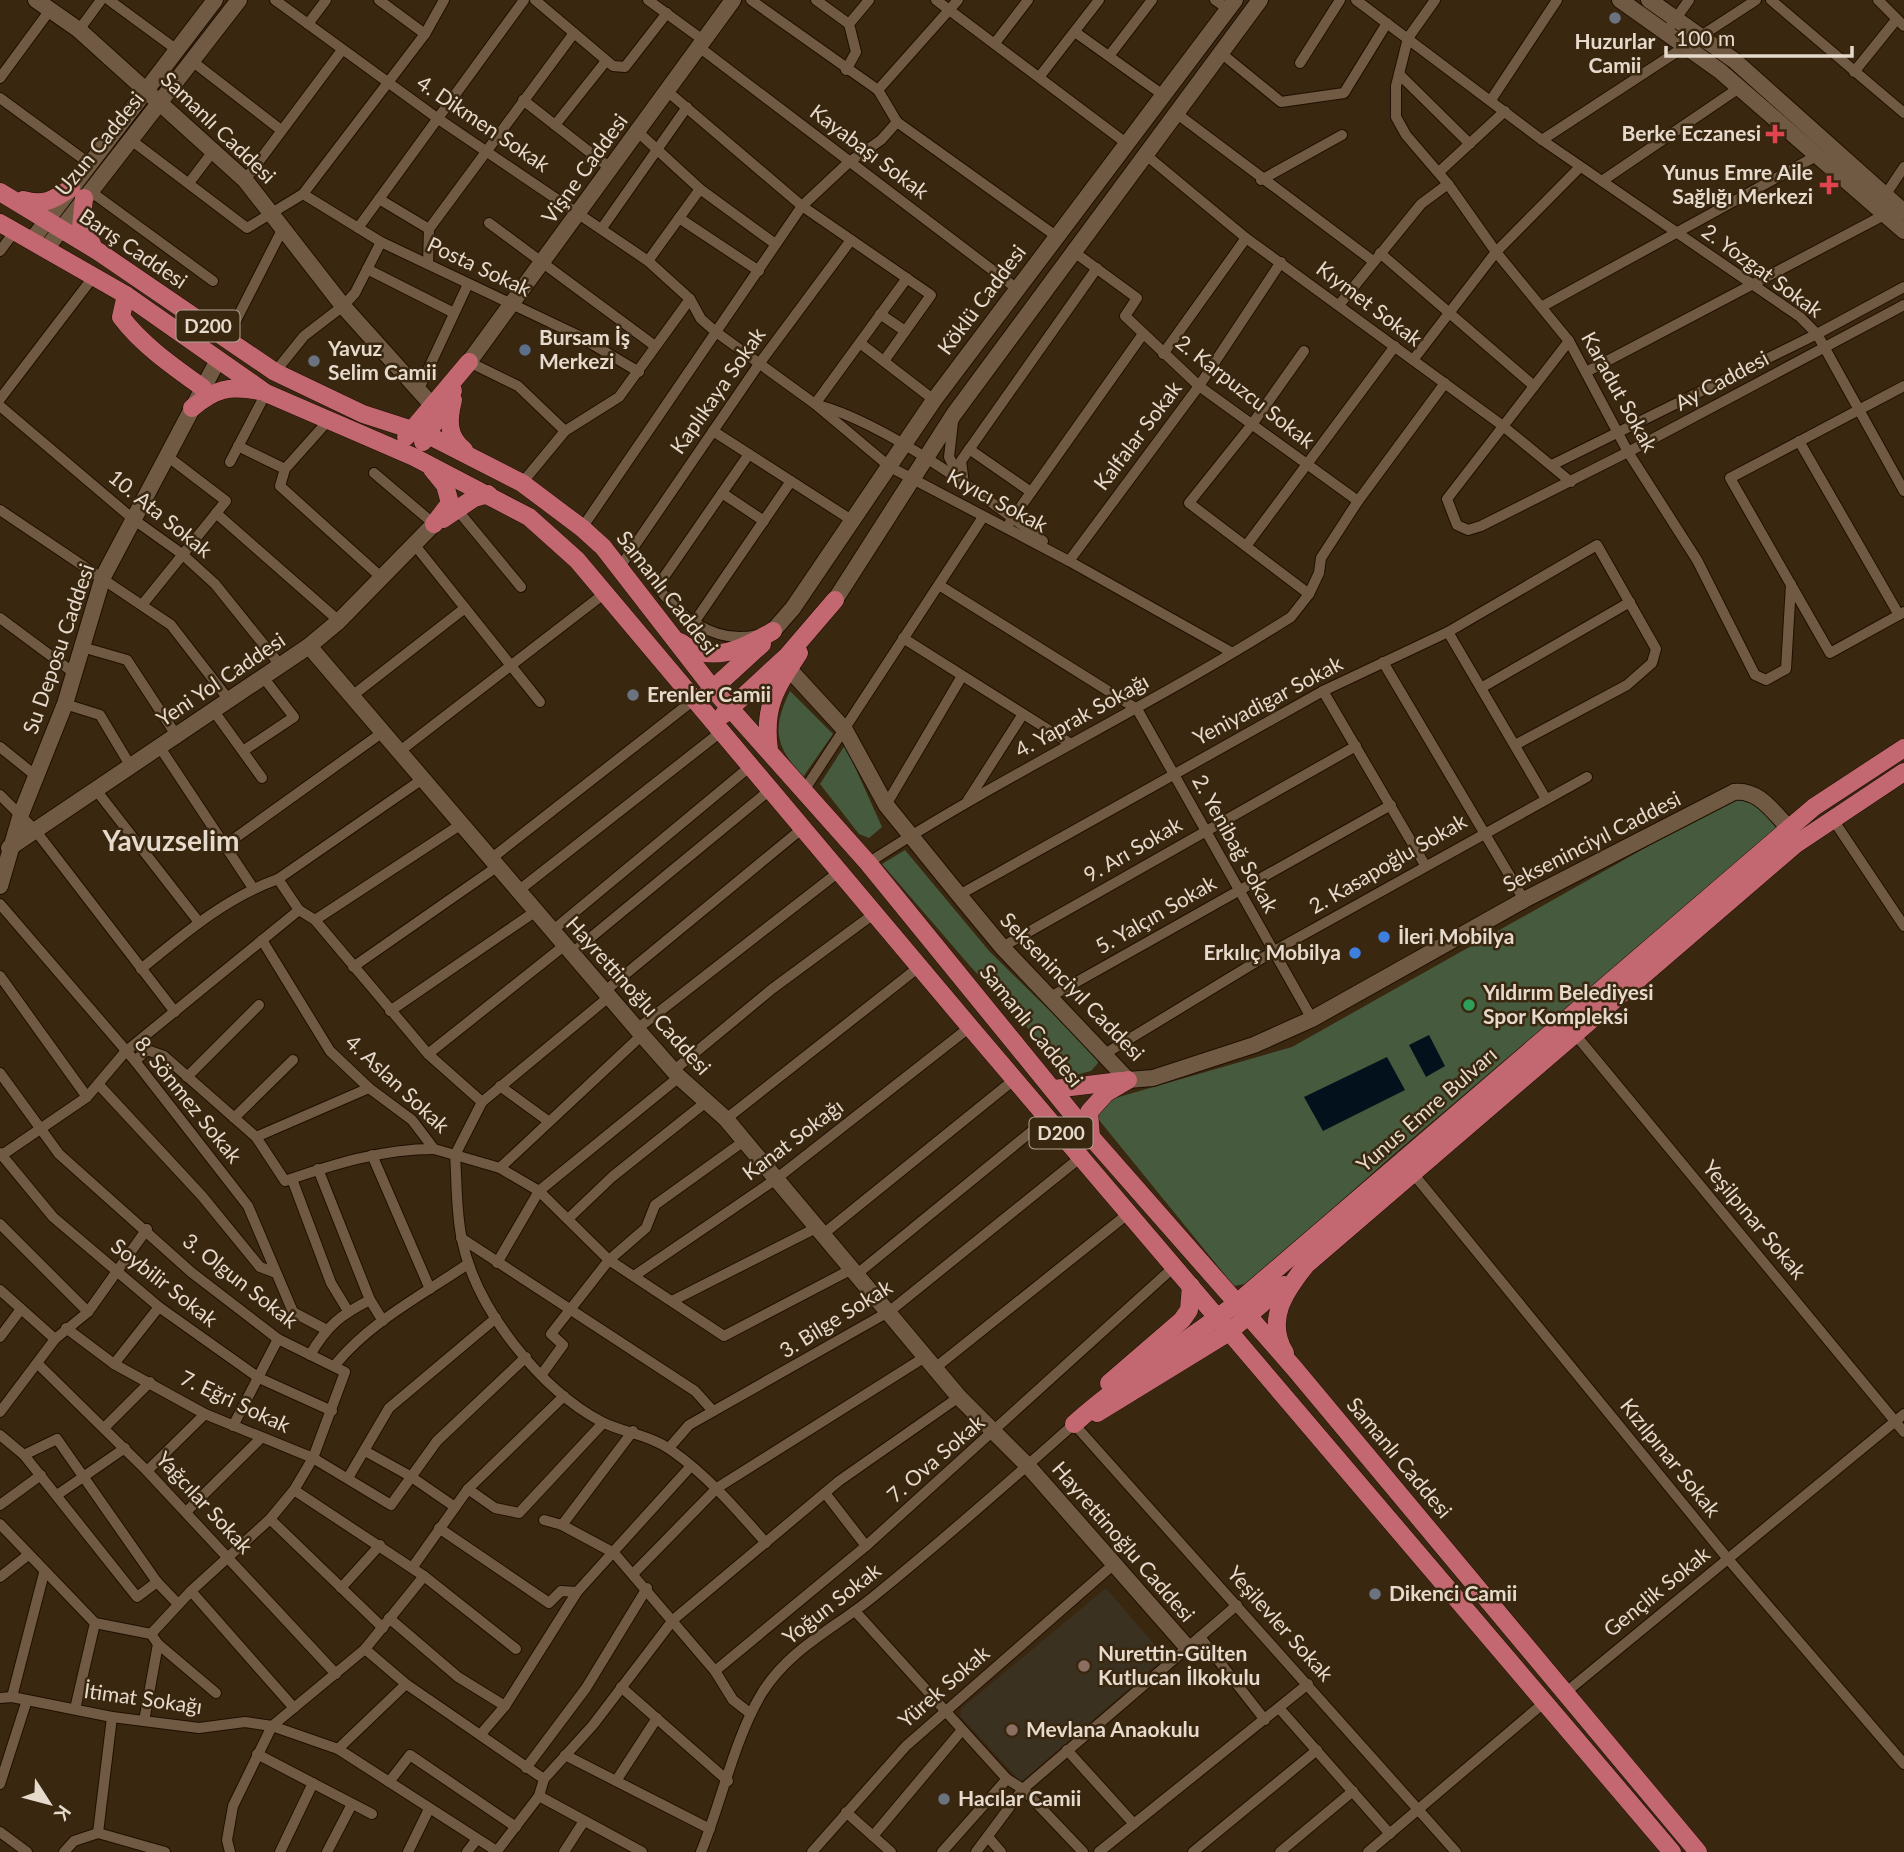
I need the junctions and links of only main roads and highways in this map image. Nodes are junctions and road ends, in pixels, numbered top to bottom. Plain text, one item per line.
1 (36, 0) edge
2 (239, 0) edge
3 (733, 0) edge
4 (1260, 0) edge
5 (1620, 0) edge
6 (1649, 0) edge
7 (208, 2) edge
8 (1226, 3) edge
9 (1671, 25) junction
10 (147, 89) junction
11 (162, 101) junction
12 (82, 193) junction
13 (4, 194) edge
14 (1883, 205) junction
15 (1904, 212) edge
16 (54, 223) junction
17 (8, 227) edge
18 (1904, 232) edge
19 (39, 244) junction
20 (99, 252) junction
21 (126, 295) junction
22 (226, 338) junction
23 (218, 360) junction
24 (469, 362) junction
25 (203, 388) junction
26 (456, 388) junction
27 (266, 393) junction
28 (431, 404) junction
29 (192, 408) junction
30 (363, 414) junction
31 (419, 432) junction
32 (414, 458) junction
33 (483, 466) junction
34 (488, 494) junction
35 (454, 506) junction
36 (434, 524) joint
37 (835, 600) junction
38 (773, 631) junction
39 (676, 639) junction
40 (309, 646) junction
41 (789, 669) junction
42 (713, 689) junction
43 (696, 700) junction
44 (731, 708) junction
45 (718, 726) junction
46 (1904, 748) edge
47 (769, 750) junction
48 (1904, 772) edge
49 (1789, 828) junction
50 (5, 851) edge
51 (0, 886) edge
52 (1128, 1080) junction
53 (1054, 1089) junction
54 (1091, 1138) junction
55 (1306, 1265) junction
56 (1191, 1286) junction
57 (1244, 1309) junction
58 (1223, 1325) junction
59 (1294, 1368) junction
60 (1194, 1642) road end
61 (1672, 1852) edge
62 (1699, 1852) edge

1 - 10 main road, Samanlı Caddesi
2 - 11 main road, Uzun Caddesi
3 - 24 main road, Vişne Caddesi
4 - 37 main road
5 - 9 main road
6 - 9 main road
7 - 10 main road, Uzun Caddesi
8 - 38 main road, Köklü Caddesi
9 - 14 main road
9 - 14 main road
10 - 11 main road, Samanlı Caddesi
10 - 12 main road, Uzun Caddesi
11 - 12 main road, Uzun Caddesi
11 - 28 main road, Samanlı Caddesi
12 - 13 main road
12 - 16 main road, Uzun Caddesi
12 - 20 main road
13 - 16 main road, Barış Caddesi / D200
14 - 15 main road
14 - 18 main road
16 - 19 main road, Uzun Caddesi
16 - 20 main road, Barış Caddesi / D200
17 - 19 main road, Barış Caddesi / D200
19 - 21 main road, Barış Caddesi / D200
20 - 22 main road, Barış Caddesi / D200
21 - 23 main road, Barış Caddesi / D200
21 - 25 main road
22 - 23 main road
22 - 30 main road, Barış Caddesi / D200
23 - 25 main road, Su Deposu Caddesi
23 - 27 main road, Barış Caddesi / D200
24 - 26 main road
24 - 28 main road
25 - 29 main road, Su Deposu Caddesi
26 - 31 main road
26 - 33 main road
27 - 29 main road
27 - 32 main road, Barış Caddesi / D200
28 - 30 main road
28 - 31 main road
29 - 50 main road, Su Deposu Caddesi
30 - 31 main road, Barış Caddesi / D200
31 - 32 main road
31 - 33 main road, Samanlı Caddesi / D200
32 - 34 main road, Samanlı Caddesi / D200
32 - 35 main road
33 - 39 main road, Samanlı Caddesi / D200
34 - 35 main road
34 - 43 main road, Samanlı Caddesi / D200
35 - 36 main road
36 - 40 main road, Yeni Yol Caddesi
37 - 41 main road
37 - 44 main road
38 - 39 main road
38 - 42 main road
39 - 42 main road, Samanlı Caddesi / D200
40 - 50 main road, Yeni Yol Caddesi
40 - 60 main road, Hayrettinoğlu Caddesi
41 - 47 main road
41 - 52 main road, Sekseninciyıl Caddesi
42 - 43 main road
42 - 44 main road, Samanlı Caddesi / D200
43 - 45 main road, Samanlı Caddesi / D200
44 - 45 main road
44 - 47 main road, Samanlı Caddesi / D200
45 - 56 main road, Samanlı Caddesi / D200
46 - 49 main road, Yunus Emre Bulvarı
47 - 53 main road, Samanlı Caddesi / D200
48 - 55 main road, Yunus Emre Bulvarı
49 - 52 main road, Sekseninciyıl Caddesi
49 - 57 main road, Yunus Emre Bulvarı
50 - 51 main road, Su Deposu Caddesi
52 - 53 main road
52 - 54 main road
53 - 54 main road, Samanlı Caddesi / D200
54 - 57 main road, Samanlı Caddesi / D200
55 - 57 main road
55 - 59 main road, Yunus Emre Bulvarı
56 - 58 main road, Samanlı Caddesi / D200
56 - 58 main road
57 - 58 main road
57 - 59 main road, Samanlı Caddesi / D200
58 - 61 main road, Samanlı Caddesi / D200
59 - 62 main road, Samanlı Caddesi / D200

